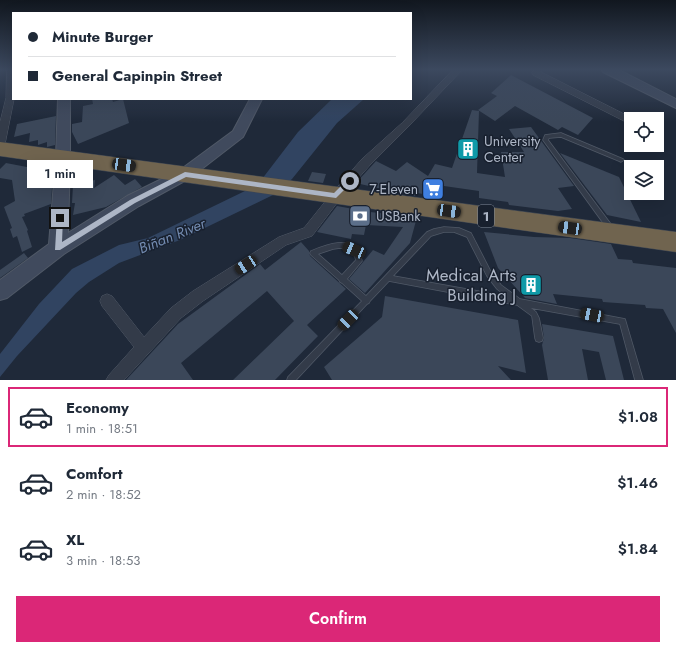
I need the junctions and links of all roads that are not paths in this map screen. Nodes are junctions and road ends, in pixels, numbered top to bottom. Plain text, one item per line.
1 (10, 87) edge
2 (442, 87) edge
3 (563, 87) edge
4 (642, 87) edge
5 (64, 100) edge
6 (255, 100) edge
7 (676, 104) edge
8 (624, 117) edge
9 (0, 144) edge
10 (0, 149) edge
11 (63, 157) junction
12 (621, 160) dead end
13 (185, 174) junction
14 (336, 196) junction
15 (449, 220) junction
16 (615, 234) junction
17 (676, 242) edge
18 (58, 248) junction
19 (388, 278) junction
20 (342, 280) junction
21 (0, 291) edge
22 (107, 301) dead end
23 (367, 301) junction
24 (515, 301) junction
25 (539, 338) dead end
26 (144, 348) junction
27 (114, 380) edge
28 (291, 380) edge
29 (639, 380) edge

1 - 9 street
2 - 14 street
3 - 8 street
4 - 7 street
5 - 11 street
6 - 13 street
10 - 11 highway, 1
11 - 13 highway, 1
11 - 18 street
12 - 16 lane
13 - 14 highway, 1
13 - 18 street
14 - 15 highway, 1
14 - 26 street
15 - 16 highway, 1
15 - 19 lane
15 - 24 lane
16 - 17 highway, 1
18 - 21 street
19 - 23 lane
19 - 24 lane
20 - 20 lane
20 - 23 lane
22 - 26 street
23 - 28 lane
24 - 25 lane
24 - 29 lane
26 - 27 street

